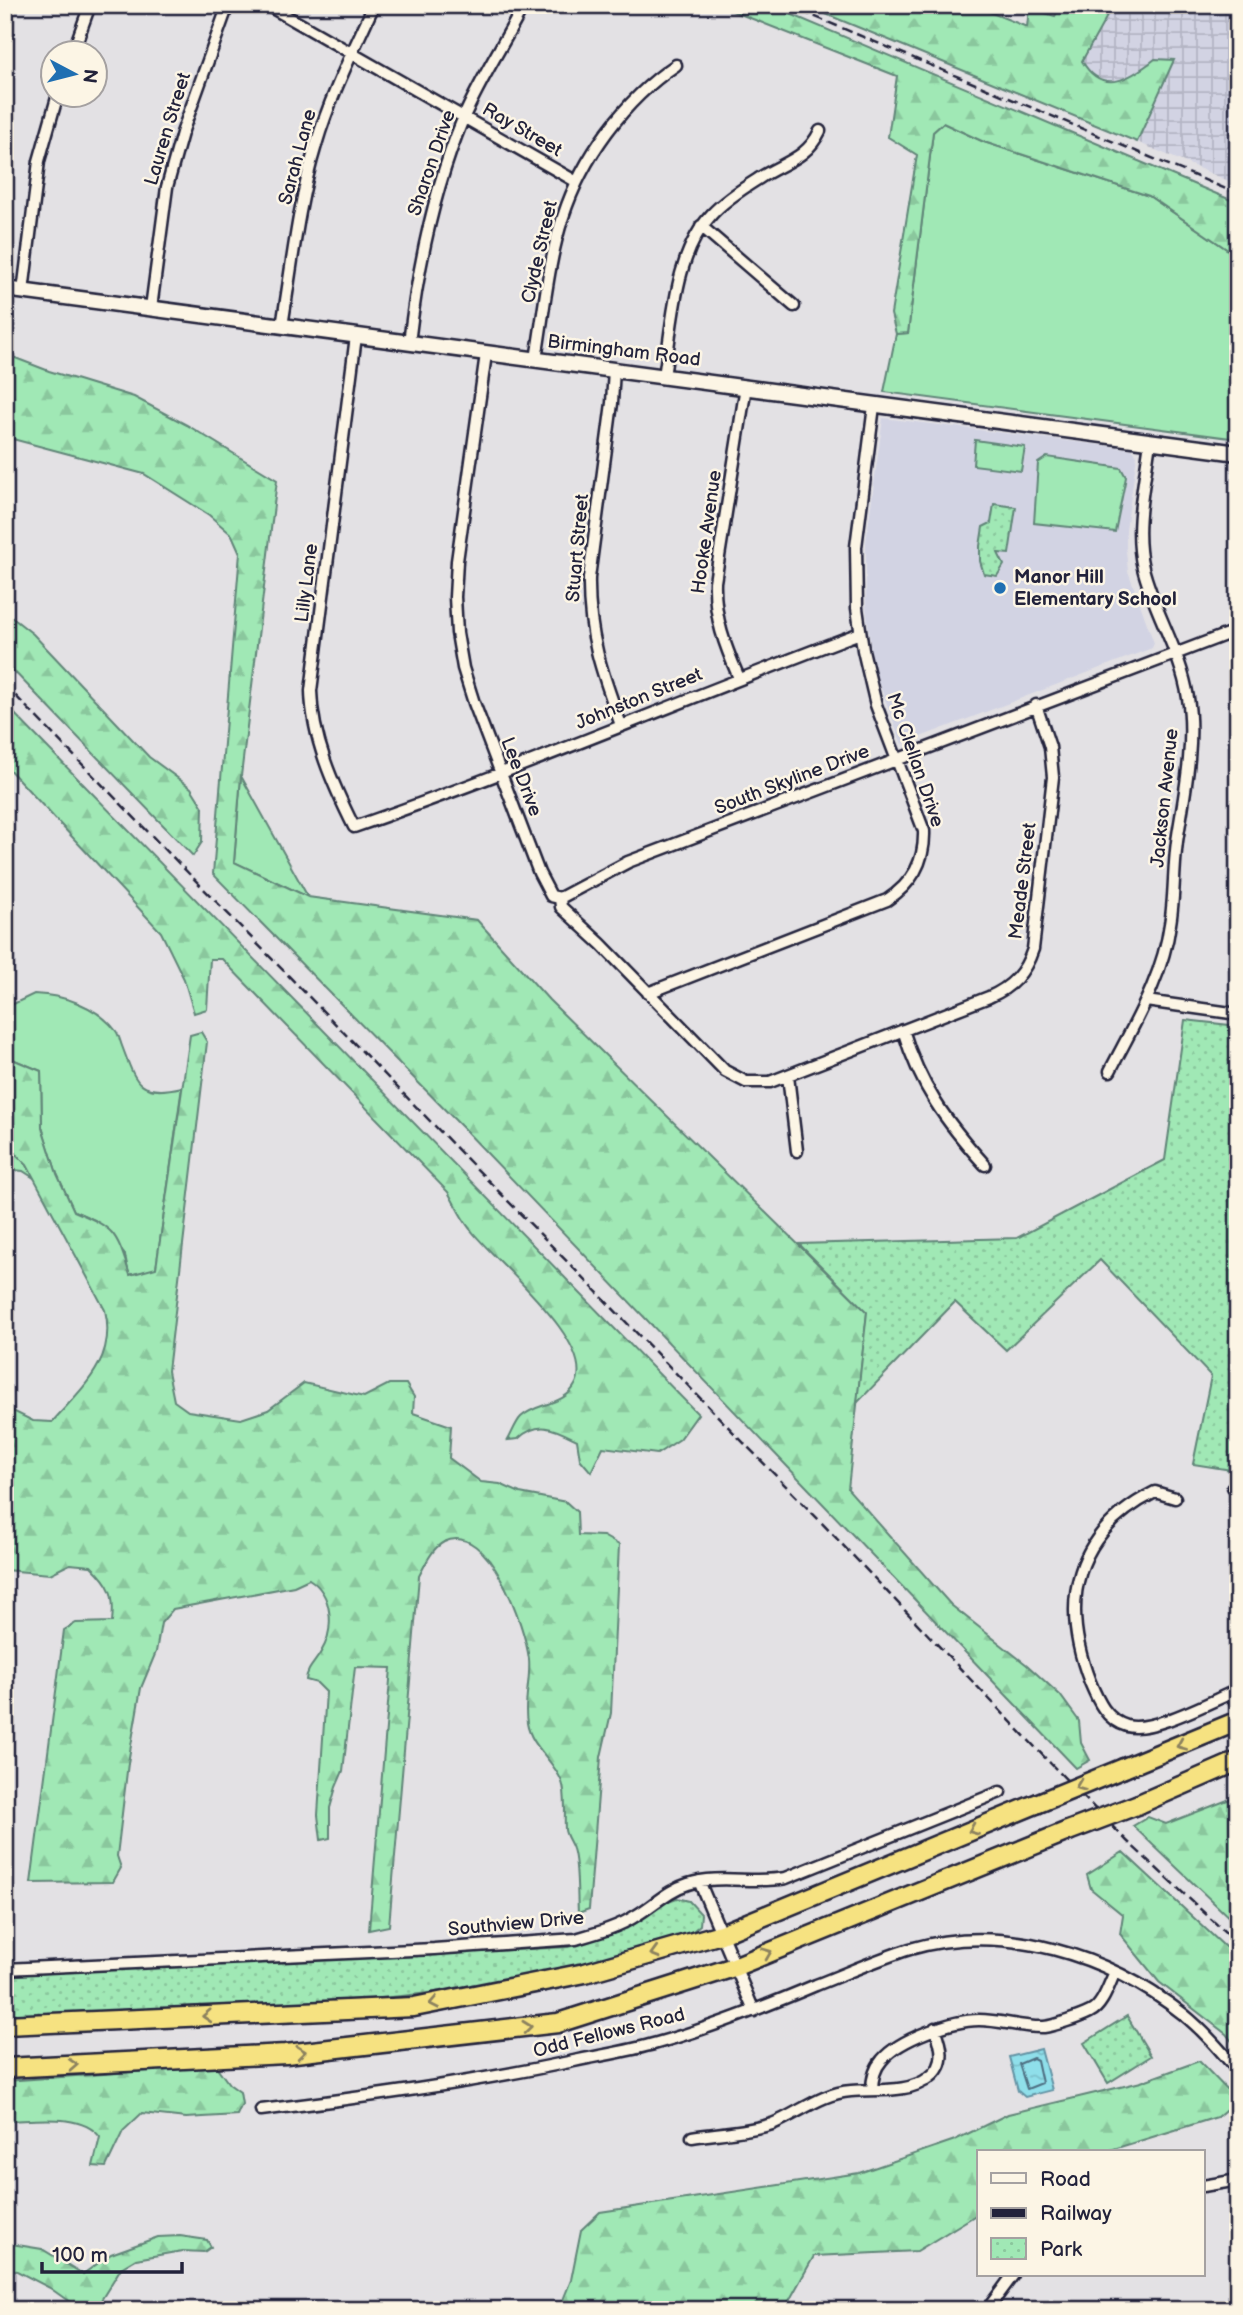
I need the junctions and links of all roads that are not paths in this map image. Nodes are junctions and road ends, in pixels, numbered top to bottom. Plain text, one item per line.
1 (90, 5) edge
2 (228, 5) edge
3 (267, 5) edge
4 (374, 5) edge
5 (524, 5) edge
6 (78, 38) edge
7 (353, 52) junction
8 (676, 65) dead end
9 (54, 108) edge
10 (464, 117) junction
11 (820, 131) dead end
12 (577, 181) junction
13 (701, 226) junction
14 (5, 289) edge
15 (23, 292) junction
16 (793, 306) dead end
17 (151, 309) junction
18 (282, 326) junction
19 (355, 336) junction
20 (409, 343) junction
21 (486, 354) junction
22 (536, 359) junction
23 (614, 369) junction
24 (664, 376) junction
25 (746, 386) junction
26 (874, 406) junction
27 (1150, 441) junction
28 (1238, 453) edge
29 (1238, 630) edge
30 (860, 633) junction
31 (1175, 654) junction
32 (739, 678) junction
33 (1037, 705) junction
34 (621, 725) junction
35 (896, 758) junction
36 (501, 773) junction
37 (354, 827) joint
38 (560, 898) junction
39 (648, 993) junction
40 (1146, 1002) junction
41 (1238, 1014) edge
42 (903, 1030) junction
43 (1110, 1071) dead end
44 (788, 1076) junction
45 (797, 1152) dead end
46 (985, 1165) dead end
47 (1175, 1498) dead end
48 (1235, 1691) edge
49 (1238, 1707) edge
50 (1238, 1721) edge
51 (1238, 1760) edge
52 (1000, 1792) dead end
53 (699, 1881) junction
54 (721, 1934) junction
55 (734, 1967) junction
56 (5, 1969) edge
57 (1115, 1972) junction
58 (754, 2011) junction
59 (5, 2025) edge
60 (935, 2028) junction
61 (5, 2068) edge
62 (1238, 2071) edge
63 (872, 2090) junction
64 (261, 2110) dead end
65 (691, 2137) dead end
66 (1238, 2180) edge
67 (1204, 2186) edge
68 (1012, 2276) edge
69 (987, 2310) edge

1 - 6 street
2 - 17 street, Lauren Street
3 - 7 street, Ray Street
4 - 7 street, Sarah Lane
5 - 10 street, Sharon Drive
7 - 10 street, Ray Street
7 - 18 street, Sarah Lane
8 - 12 street, Clyde Street
9 - 15 street
10 - 12 street, Ray Street
10 - 20 street, Sharon Drive
11 - 13 street
12 - 22 street, Clyde Street
13 - 16 street
13 - 24 street
14 - 15 street, Birmingham Road
15 - 17 street, Birmingham Road
17 - 18 street, Birmingham Road
18 - 19 street, Birmingham Road
19 - 20 street, Birmingham Road
19 - 37 street, Lilly Lane
20 - 21 street, Birmingham Road
21 - 22 street, Birmingham Road
21 - 36 street, Lee Drive
22 - 23 street, Birmingham Road
23 - 24 street, Birmingham Road
23 - 34 street, Stuart Street
24 - 25 street, Birmingham Road
25 - 26 street, Birmingham Road
25 - 32 street, Hooke Avenue
26 - 27 street, Birmingham Road
26 - 30 street, Mc Clellan Drive
27 - 28 street, Birmingham Road
27 - 31 street, Jackson Avenue
29 - 31 street, South Skyline Drive
30 - 32 street, Johnston Street
30 - 35 street, Mc Clellan Drive
31 - 33 street, South Skyline Drive
31 - 40 street, Jackson Avenue
32 - 34 street, Johnston Street
33 - 35 street, South Skyline Drive
33 - 42 street, Meade Street
34 - 36 street, Johnston Street
35 - 38 street, South Skyline Drive
35 - 39 street, Mc Clellan Drive
36 - 37 street, Johnston Street
36 - 38 street, Lee Drive
38 - 39 street, Lee Drive
39 - 44 street, Lee Drive
40 - 41 street
40 - 43 street, Jackson Avenue
42 - 44 street, Meade Street
42 - 46 street
44 - 45 street
47 - 48 street
48 - 49 street
50 -> 54 highway, bridge
55 -> 51 highway, bridge
52 - 53 street, Southview Drive
53 - 54 street
53 - 56 street, Southview Drive
54 - 55 street
54 -> 59 highway
55 - 58 street
61 -> 55 highway
57 - 58 street, Odd Fellows Road
57 - 60 street
57 - 62 street, Odd Fellows Road
58 - 64 street, Odd Fellows Road
60 - 63 street
60 - 63 street
63 - 65 street
66 - 67 street
68 - 69 street

